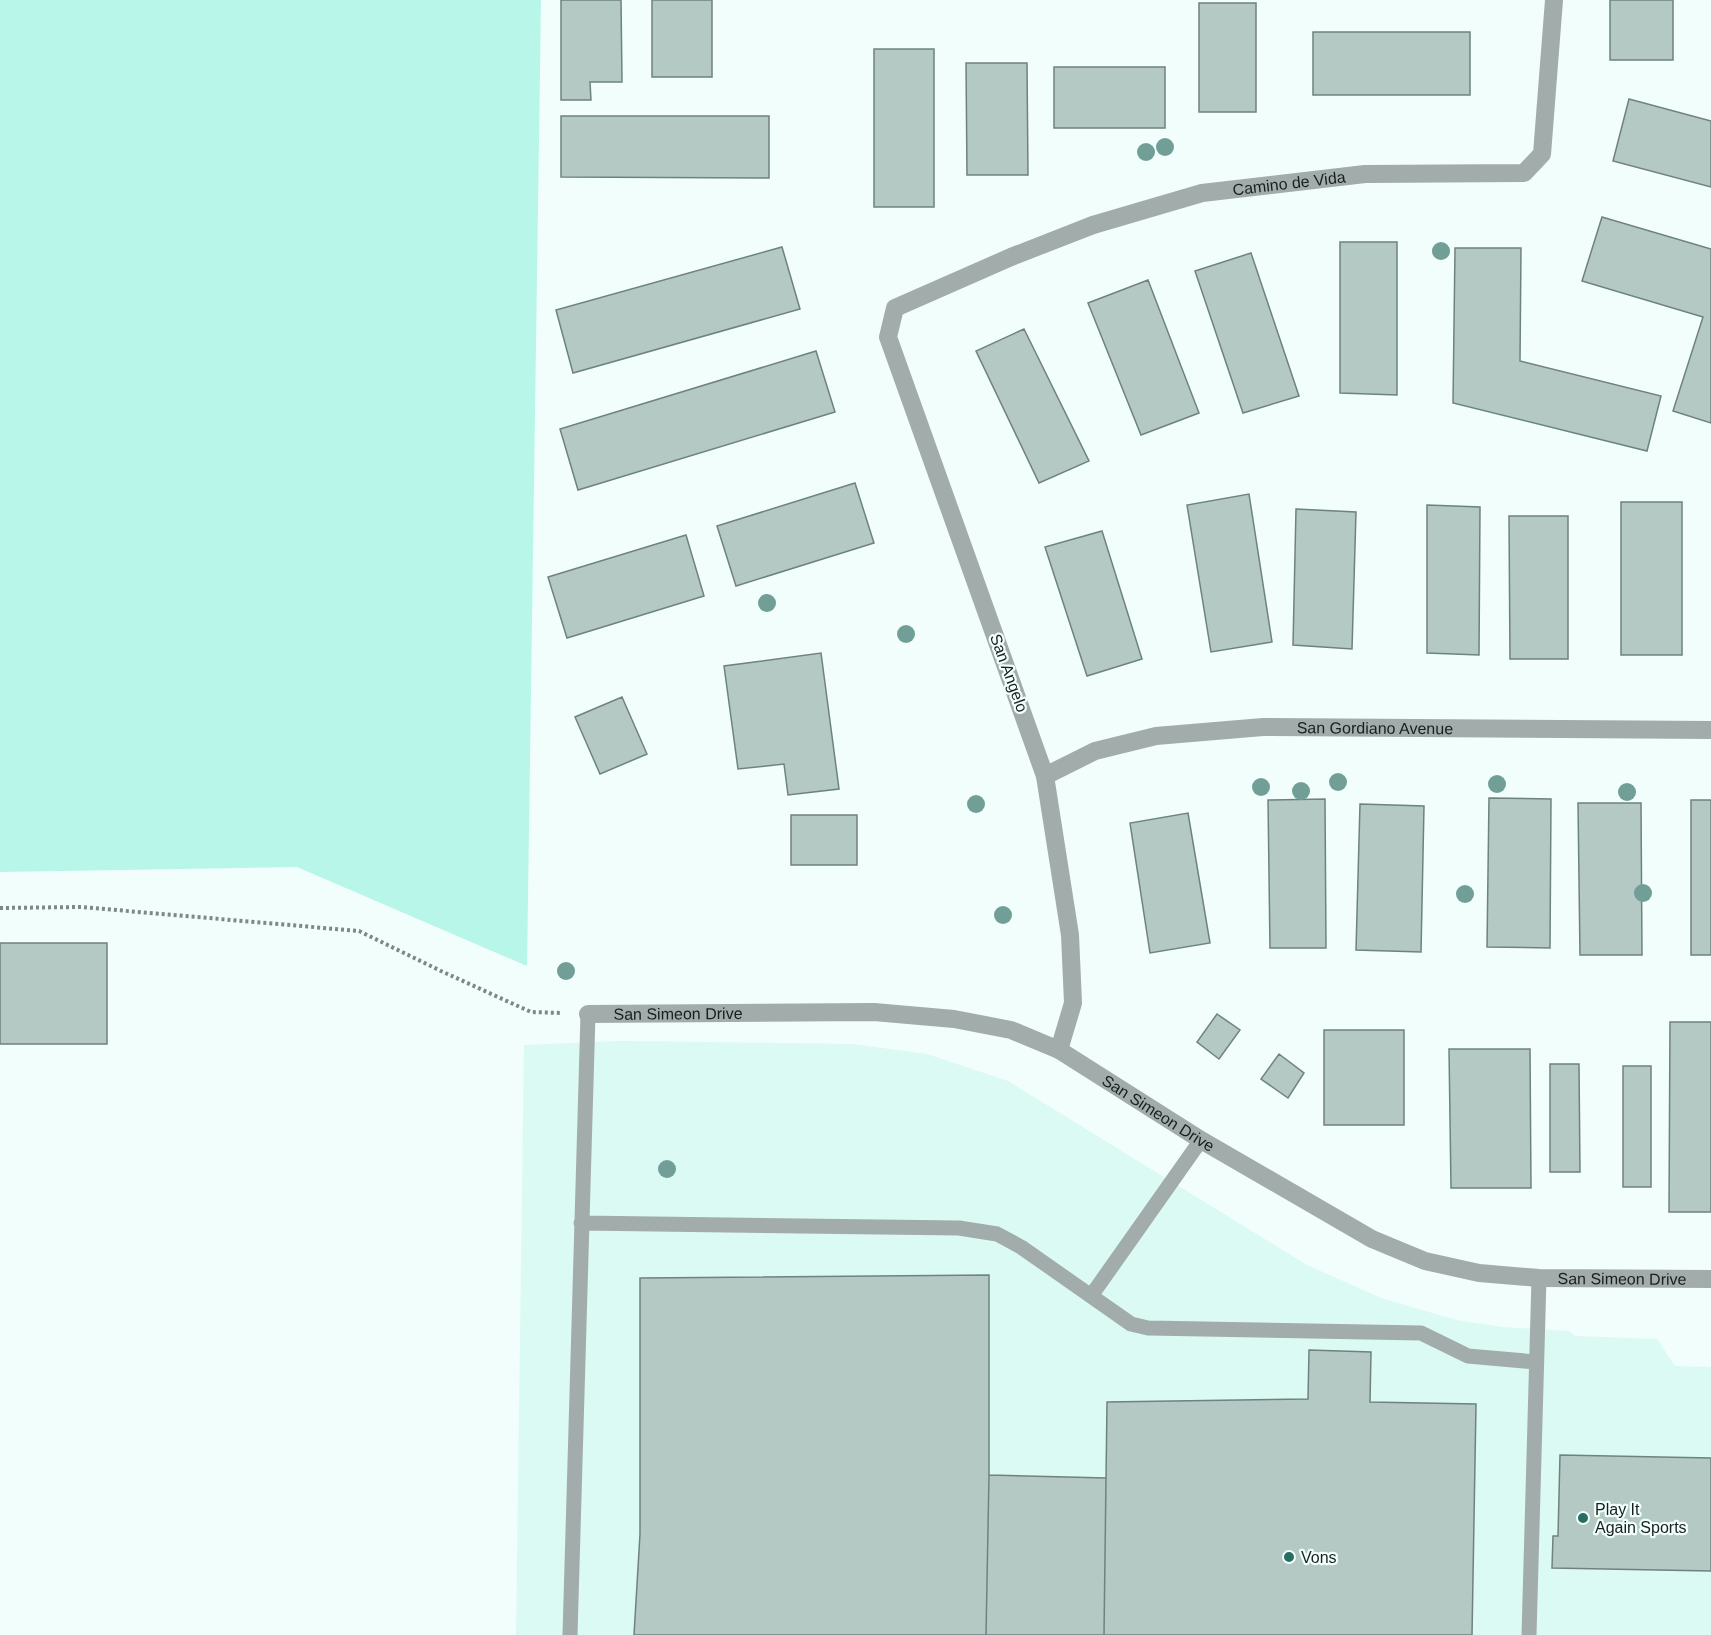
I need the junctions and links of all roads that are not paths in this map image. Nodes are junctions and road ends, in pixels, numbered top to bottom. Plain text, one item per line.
1 (1554, 0) edge
2 (895, 308) joint
3 (1711, 730) edge
4 (1045, 776) junction
5 (588, 1014) joint
6 (1059, 1050) junction
7 (1201, 1140) junction
8 (581, 1223) junction
9 (1539, 1278) junction
10 (1711, 1279) edge
11 (1091, 1296) junction
12 (1536, 1362) junction
13 (570, 1635) edge
14 (1529, 1635) edge

1 - 2 street, Camino de Vida
2 - 4 street, San Angelo
3 - 4 street, San Gordiano Avenue
4 - 6 street, San Angelo
5 - 6 street, San Simeon Drive
5 - 8 lane
6 - 7 street, San Simeon Drive
7 - 9 street, San Simeon Drive
7 - 11 lane
8 - 11 lane
8 - 13 lane
9 - 10 street, San Simeon Drive
9 - 12 lane
11 - 12 lane
12 - 14 lane

